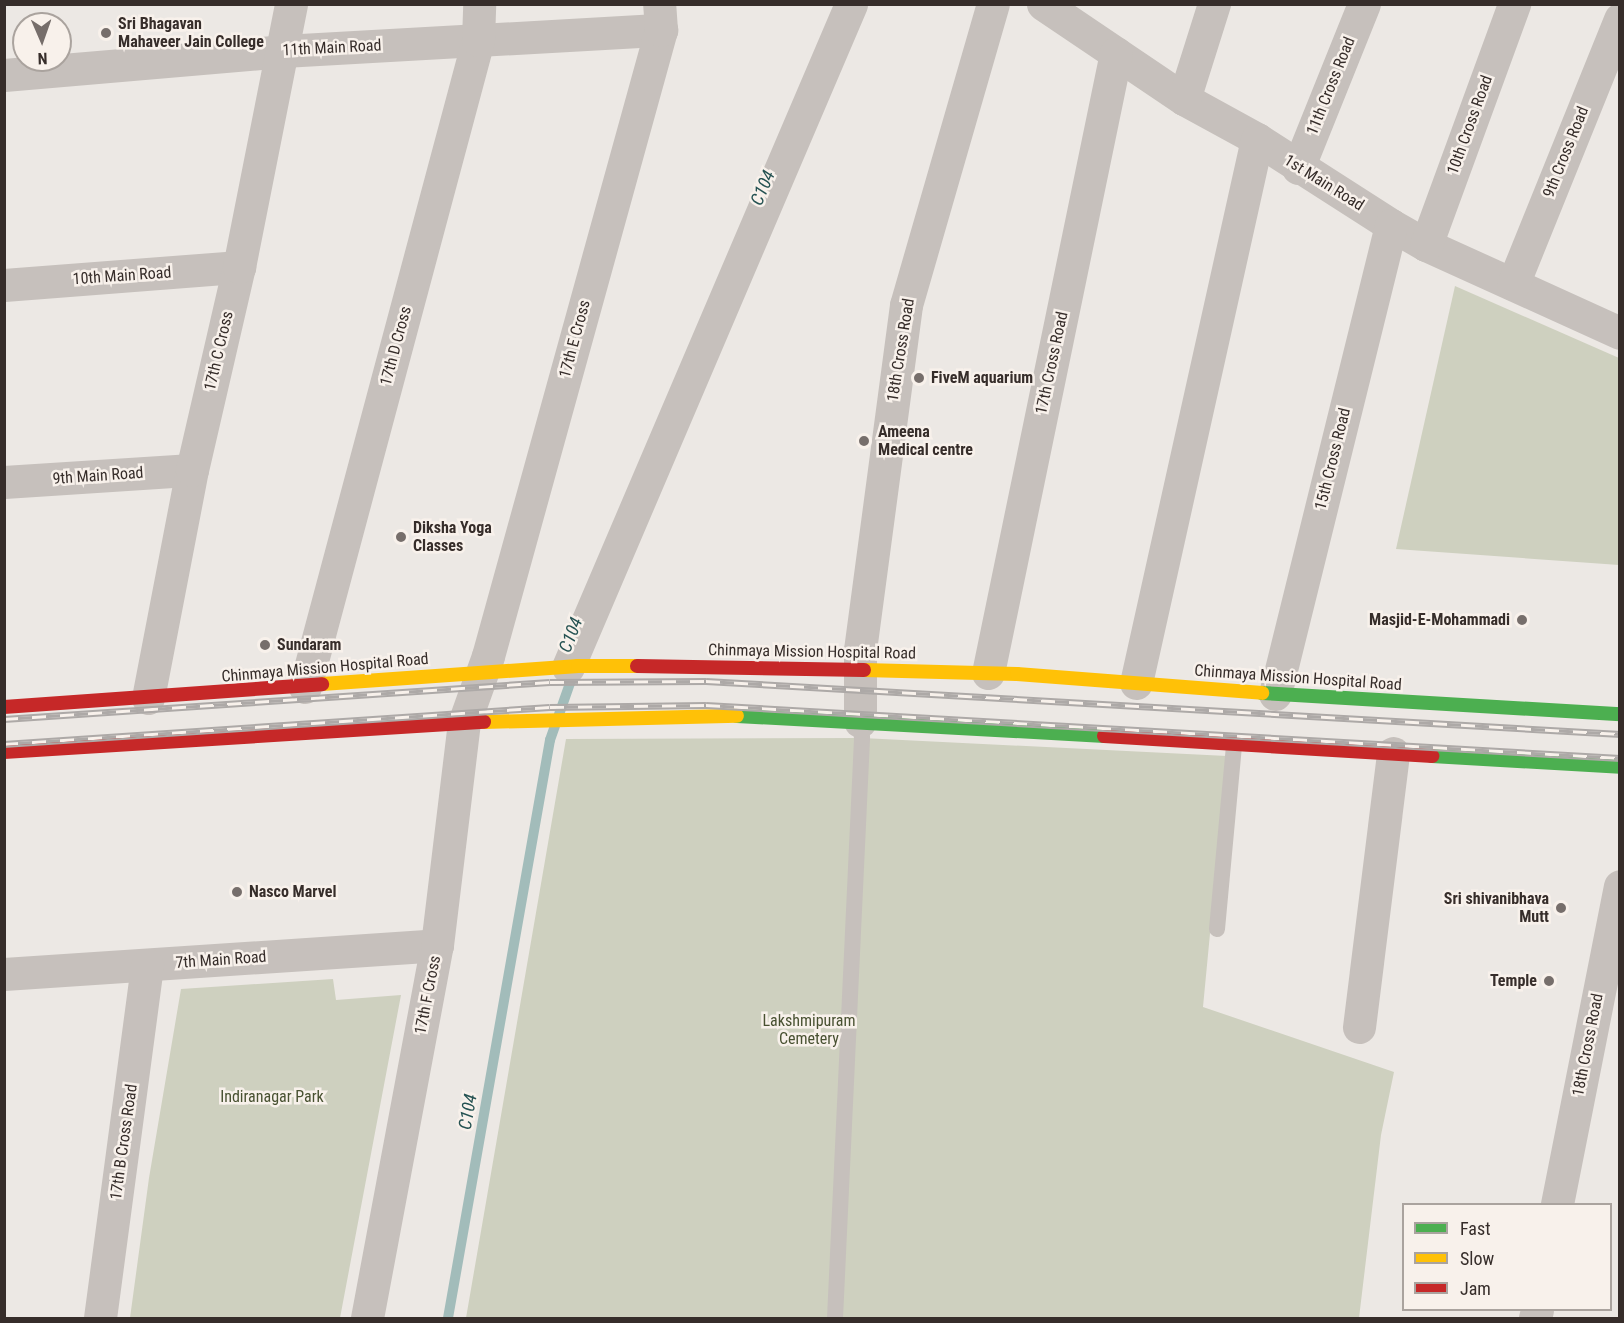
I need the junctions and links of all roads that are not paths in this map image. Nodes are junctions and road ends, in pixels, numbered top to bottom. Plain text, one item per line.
1 (291, 4) edge
2 (479, 4) edge
3 (851, 4) edge
4 (993, 4) edge
5 (1043, 4) edge
6 (1214, 4) edge
7 (1364, 4) edge
8 (1514, 4) edge
9 (660, 17) edge
10 (1620, 19) edge
11 (478, 40) junction
12 (283, 51) junction
13 (1116, 53) junction
14 (4, 75) edge
15 (1184, 99) junction
16 (1257, 139) junction
17 (1298, 168) junction
18 (1391, 225) junction
19 (1426, 245) junction
20 (239, 267) junction
21 (1513, 284) junction
22 (4, 285) edge
23 (1620, 333) edge
24 (192, 470) junction
25 (4, 482) edge
26 (568, 667) junction
27 (858, 669) junction
28 (481, 672) junction
29 (988, 673) junction
30 (1136, 683) junction
31 (305, 687) junction
32 (1275, 694) junction
33 (148, 698) junction
34 (4, 707) edge
35 (1620, 714) edge
36 (860, 721) junction
37 (464, 723) junction
38 (1234, 744) junction
39 (4, 752) edge
40 (1393, 753) junction
41 (1620, 767) edge
42 (1620, 886) edge
43 (1217, 928) dead end
44 (437, 945) junction
45 (147, 965) junction
46 (4, 974) edge
47 (1359, 1027) dead end
48 (1557, 1203) edge
49 (100, 1318) edge
50 (367, 1318) edge
51 (835, 1318) edge

1 - 12 street, 17th C Cross
2 - 11 street, 17th D Cross
3 - 26 street
4 - 27 street, 18th Cross Road
5 - 13 street, 1st Main Road
6 - 15 street
7 - 17 street, 11th Cross Road
8 - 19 street, 10th Cross Road
9 - 11 street, 11th Main Road
9 - 28 street, 17th E Cross
10 - 21 street, 9th Cross Road
11 - 12 street, 11th Main Road
11 - 31 street, 17th D Cross
12 - 14 street, 11th Main Road
12 - 20 street, 17th C Cross
13 - 15 street, 1st Main Road
13 - 29 street, 17th Cross Road
15 - 16 street, 1st Main Road
16 - 17 street, 1st Main Road
16 - 30 street
17 - 18 street, 1st Main Road
18 - 19 street, 1st Main Road
18 - 32 street, 15th Cross Road
19 - 21 street, 1st Main Road
20 - 22 street, 10th Main Road
20 - 24 street, 17th C Cross
21 - 23 street, 1st Main Road
24 - 25 street, 9th Main Road
24 - 33 street, 17th C Cross
26 - 27 main road, Chinmaya Mission Hospital Road
26 - 28 main road, Chinmaya Mission Hospital Road
27 - 29 main road, Chinmaya Mission Hospital Road
27 - 36 street, 18th Cross Road
28 - 31 main road, Chinmaya Mission Hospital Road
28 - 37 street, 17th F Cross
29 - 30 main road, Chinmaya Mission Hospital Road
30 - 32 main road, Chinmaya Mission Hospital Road
31 - 33 main road, Chinmaya Mission Hospital Road
32 - 35 main road, Chinmaya Mission Hospital Road
33 - 34 main road, Chinmaya Mission Hospital Road
36 - 37 main road
36 - 38 main road
36 - 51 lane
37 - 39 main road
37 - 44 street, 17th F Cross
38 - 40 main road
38 - 43 lane
40 - 41 main road
40 - 47 street
42 - 48 street, 18th Cross Road
44 - 45 street, 7th Main Road
44 - 50 street, 17th F Cross
45 - 46 street, 7th Main Road
45 - 49 street, 17th B Cross Road

